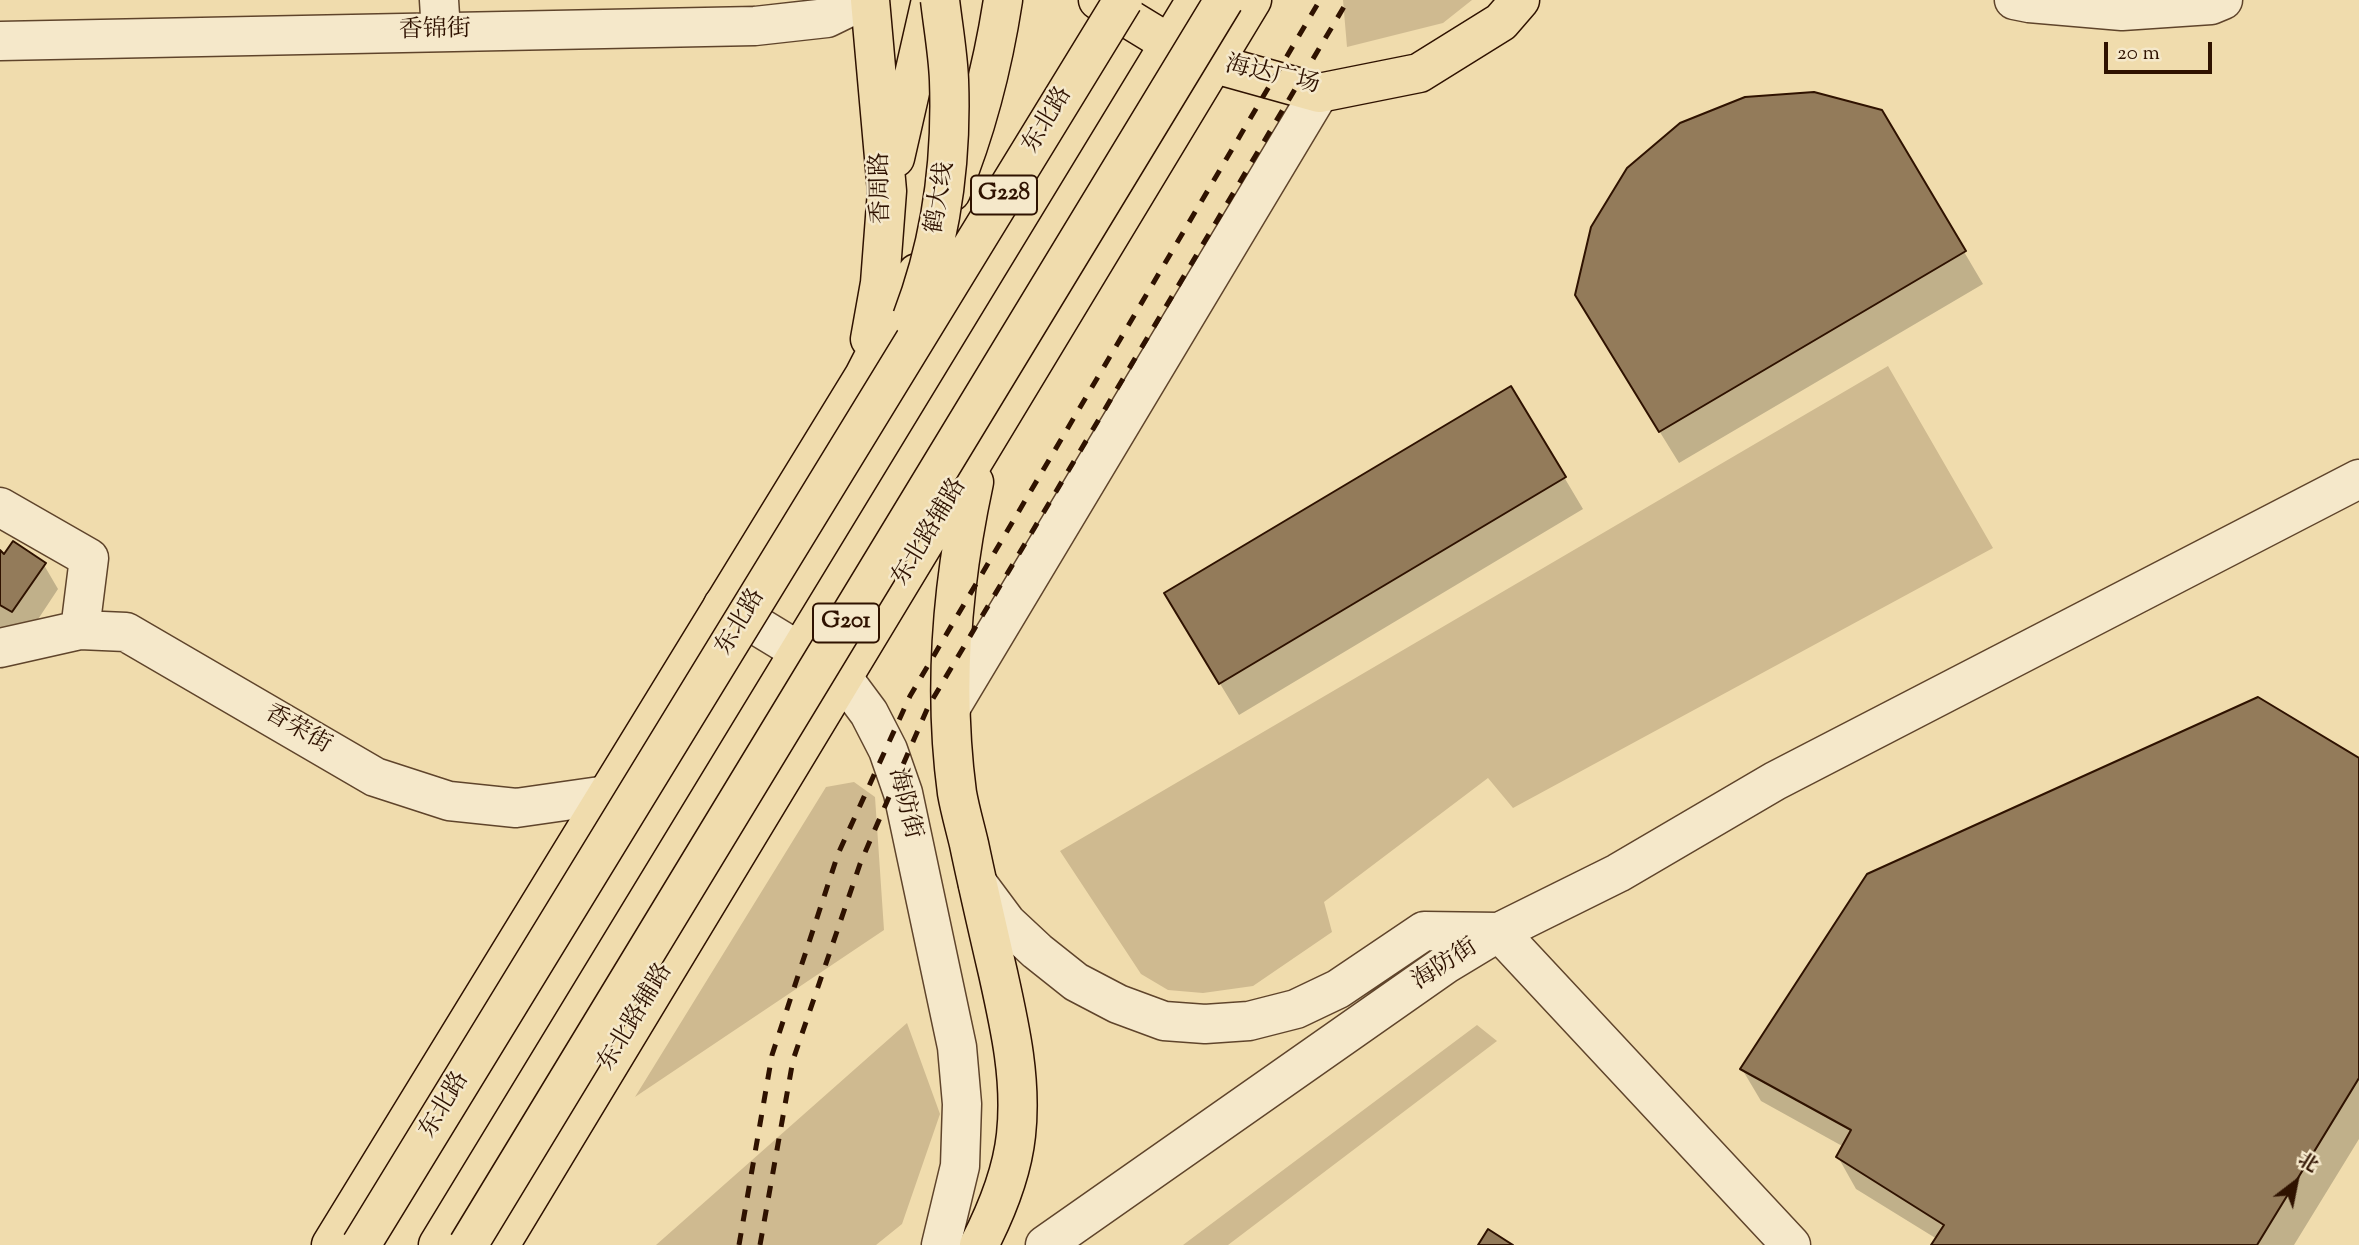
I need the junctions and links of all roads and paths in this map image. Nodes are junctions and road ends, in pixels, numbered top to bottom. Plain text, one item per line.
1 (864, 0) edge
2 (870, 0) edge
3 (931, 0) edge
4 (940, 0) edge
5 (1003, 0) edge
6 (1098, 0) edge
7 (1123, 0) edge
8 (1196, 0) edge
9 (1224, 0) edge
10 (1252, 0) edge
11 (1520, 0) edge
12 (2014, 0) edge
13 (2223, 0) edge
14 (440, 16) edge
15 (0, 41) edge
16 (1170, 44) junction
17 (1215, 64) junction
18 (1319, 93) junction
19 (887, 191) junction
20 (874, 382) junction
21 (981, 451) junction
22 (2355, 489) edge
23 (0, 507) edge
24 (723, 605) junction
25 (80, 630) junction
26 (0, 648) edge
27 (800, 652) junction
28 (843, 678) junction
29 (951, 707) junction
30 (607, 795) junction
31 (978, 884) junction
32 (1499, 932) junction
33 (452, 1240) edge
34 (331, 1245) edge
35 (361, 1245) edge
36 (500, 1245) edge
37 (941, 1245) edge
38 (979, 1245) edge
39 (1045, 1245) edge
40 (1791, 1245) edge

1 - 14 street, 香锦街
2 - 19 main road, 香周路
3 - 19 main road
4 - 20 main road, 鹤大线, bridge
5 - 20 main road
6 - 16 main road, 海达广场
7 - 20 main road, 东北路 / G228, bridge
8 - 16 main road
9 - 33 main road, G201, bridge
10 - 17 main road, 东北路辅路
11 - 18 main road, 海达广场
12 - 13 street
14 - 15 street, 香锦街
16 - 17 main road, 海达广场
16 - 27 main road
17 - 18 main road, 海达广场
17 - 21 main road, 东北路辅路
18 - 29 street
19 - 20 main road, 香周路
20 - 24 main road
20 - 35 main road, 东北路, bridge
21 - 28 main road, 东北路辅路
21 - 29 main road
22 - 32 street
23 - 25 street
24 - 27 street, 海防街
24 - 30 main road
25 - 26 street, 香荣街
25 - 30 street, 香荣街
27 - 28 street, 海防街
27 - 33 main road
28 - 36 main road, 东北路辅路
28 - 37 street, 海防街
29 - 31 main road
30 - 34 main road
31 - 32 street, 海防街
31 - 38 main road
32 - 39 street, 海防街
32 - 40 street

